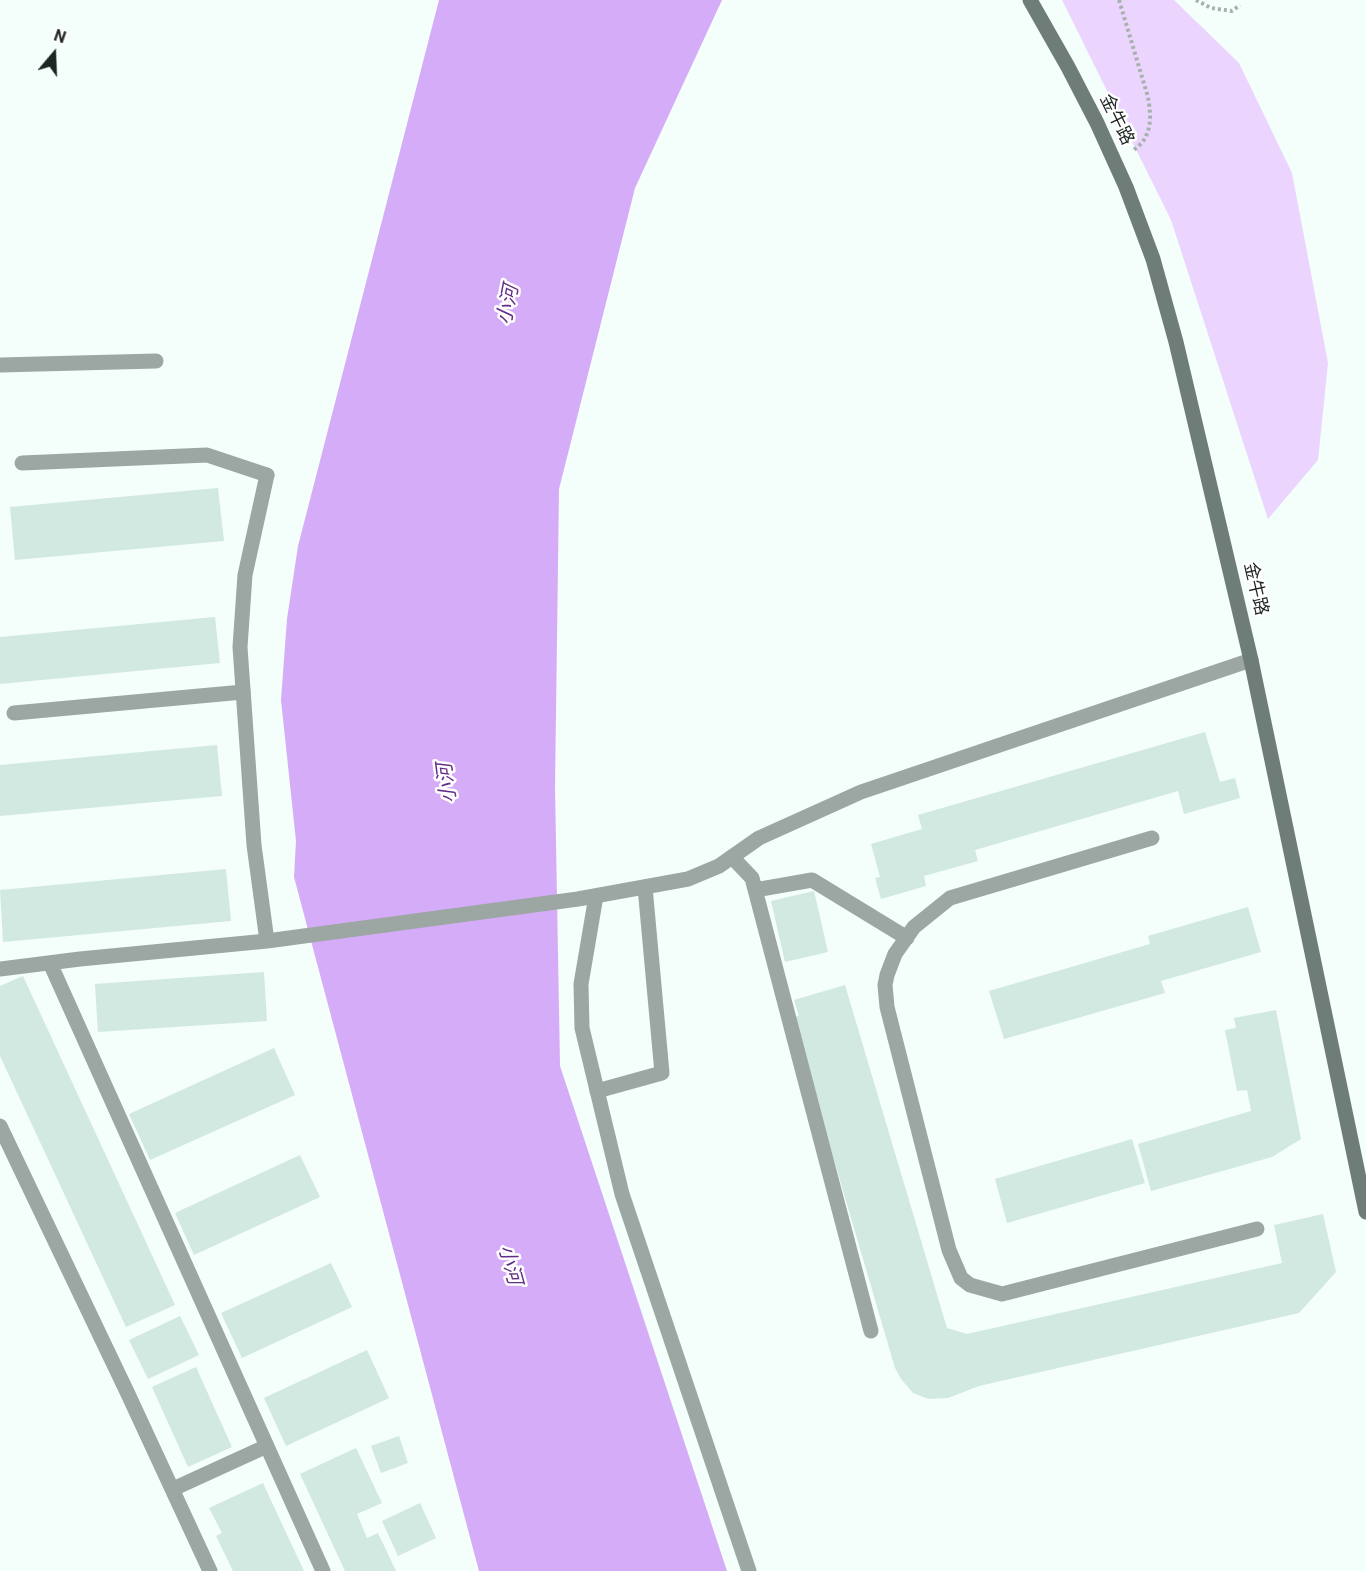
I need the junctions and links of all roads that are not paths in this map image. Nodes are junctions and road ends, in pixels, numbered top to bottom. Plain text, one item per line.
1 (1030, 0) edge
2 (156, 361) dead end
3 (0, 365) edge
4 (22, 463) dead end
5 (1251, 660) junction
6 (243, 692) junction
7 (14, 713) dead end
8 (1152, 838) dead end
9 (732, 857) junction
10 (645, 887) junction
11 (755, 890) junction
12 (596, 896) junction
13 (907, 938) junction
14 (267, 941) junction
15 (50, 963) junction
16 (0, 969) edge
17 (597, 1091) junction
18 (0, 1126) edge
19 (16, 1160) junction
20 (0, 1164) edge
21 (1366, 1212) edge
22 (1257, 1228) dead end
23 (871, 1331) dead end
24 (267, 1446) junction
25 (172, 1489) junction
26 (210, 1571) edge
27 (323, 1571) edge
28 (749, 1571) edge

1 - 5 main road, 金牛路
2 - 3 street
4 - 6 street
5 - 9 street
5 - 21 main road, 金牛路
6 - 7 street
6 - 14 street
8 - 13 street
9 - 10 street
9 - 11 street
10 - 12 street
10 - 17 street
11 - 13 street
11 - 23 street
12 - 14 street
12 - 17 street
13 - 22 street
14 - 15 street
15 - 16 street
15 - 24 street
17 - 28 street
18 - 19 street
19 - 20 street
19 - 25 street
24 - 25 street
24 - 27 street
25 - 26 street

